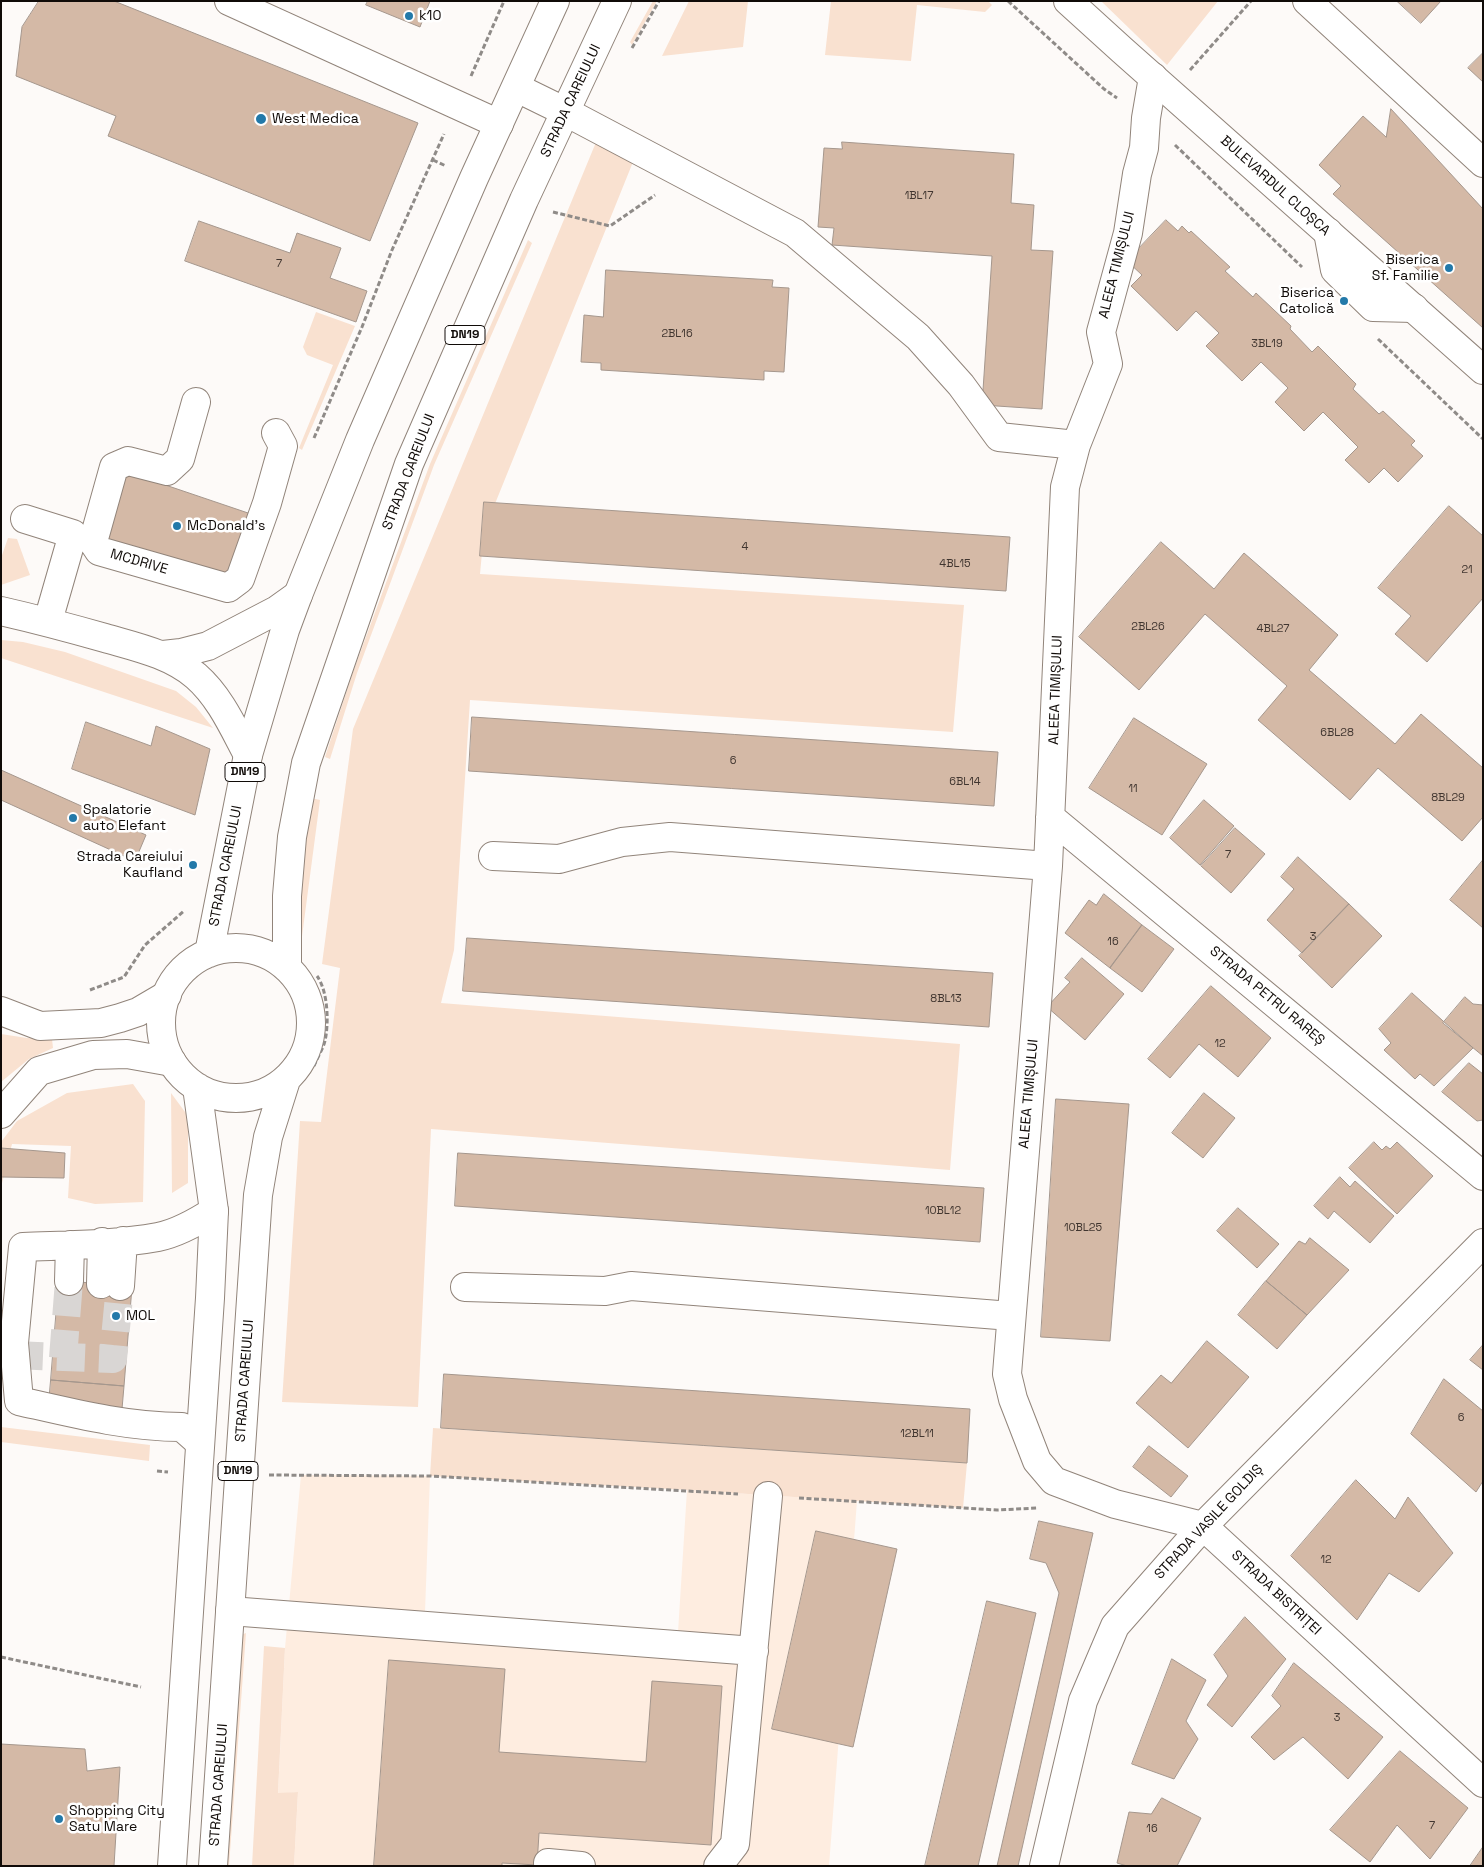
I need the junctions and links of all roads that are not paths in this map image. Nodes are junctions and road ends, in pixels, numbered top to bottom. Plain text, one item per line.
1 (229, 1) edge
2 (555, 1) edge
3 (617, 1) edge
4 (1068, 1) edge
5 (1307, 1) edge
6 (1153, 77) junction
7 (517, 88) junction
8 (566, 112) junction
9 (499, 124) junction
10 (1483, 163) edge
11 (1483, 370) edge
12 (196, 402) dead end
13 (276, 433) dead end
14 (1076, 445) junction
15 (26, 519) dead end
16 (298, 594) junction
17 (1, 611) edge
18 (48, 621) junction
19 (163, 655) junction
20 (248, 755) junction
21 (1050, 817) junction
22 (493, 856) dead end
23 (1048, 866) junction
24 (209, 953) junction
25 (287, 968) junction
26 (167, 995) junction
27 (1, 1011) edge
28 (172, 1062) junction
29 (286, 1080) junction
30 (196, 1088) junction
31 (1, 1114) edge
32 (1483, 1176) edge
33 (214, 1211) junction
34 (95, 1243) junction
35 (1483, 1243) edge
36 (465, 1287) dead end
37 (1011, 1316) junction
38 (200, 1444) junction
39 (1037, 1461) joint
40 (768, 1496) road end
41 (1203, 1526) junction
42 (230, 1611) junction
43 (754, 1652) junction
44 (1483, 1783) edge
45 (548, 1862) dead end
46 (172, 1866) edge
47 (213, 1866) edge
48 (581, 1866) edge
49 (718, 1866) edge
50 (1044, 1866) edge

1 - 9 main road
2 - 7 main road, STRADA CAREIULUI / DN19
3 - 8 main road, STRADA CAREIULUI / DN19
4 - 6 main road, BULEVARDUL CLOȘCA
5 - 10 main road
6 - 11 main road, BULEVARDUL CLOȘCA
6 - 14 main road, ALEEA TIMIȘULUI
7 - 8 main road
7 - 9 main road, STRADA CAREIULUI / DN19
8 - 14 main road
8 - 25 main road, STRADA CAREIULUI / DN19
9 - 16 main road, STRADA CAREIULUI / DN19
12 - 13 main road, MCDRIVE
14 - 21 main road, ALEEA TIMIȘULUI
15 - 18 main road
16 - 19 main road
16 - 20 main road, STRADA CAREIULUI / DN19
17 - 18 main road
18 - 19 main road
19 - 20 main road
20 - 24 main road, STRADA CAREIULUI / DN19
21 - 23 main road, ALEEA TIMIȘULUI
21 - 32 main road, STRADA PETRU RAREȘ
22 - 23 main road
23 - 37 main road, ALEEA TIMIȘULUI
24 - 25 main road, DN19
24 - 26 main road, DN19
25 - 29 main road, DN19
26 - 27 main road
26 - 28 main road, DN19
28 - 30 main road, DN19
28 - 31 main road
29 - 30 main road, DN19
29 - 42 main road, STRADA CAREIULUI / DN19
30 - 33 main road, DN19
33 - 34 main road
33 - 38 main road, DN19
34 - 34 main road
34 - 38 main road
35 - 41 main road, STRADA VASILE GOLDIȘ
36 - 37 main road
37 - 39 main road, ALEEA TIMIȘULUI
38 - 46 main road, DN19
39 - 41 main road, STRADA BISTRIȚEI
40 - 43 main road
41 - 44 main road, STRADA BISTRIȚEI
41 - 50 main road, STRADA VASILE GOLDIȘ
42 - 43 main road
42 - 47 main road, STRADA CAREIULUI / DN19
43 - 49 main road
45 - 48 main road

